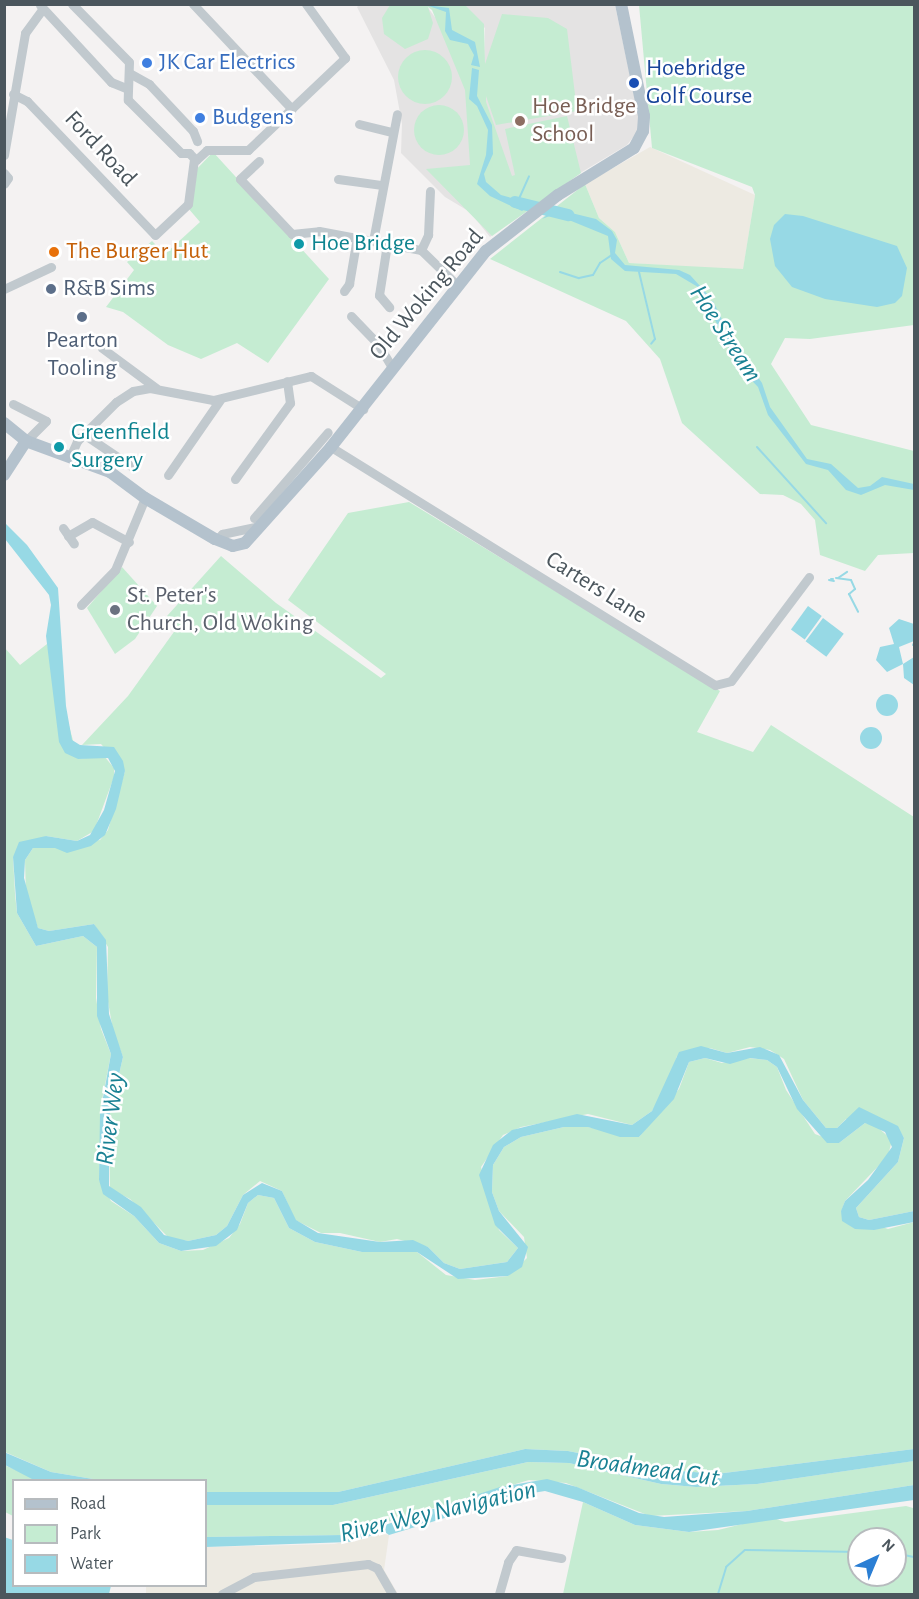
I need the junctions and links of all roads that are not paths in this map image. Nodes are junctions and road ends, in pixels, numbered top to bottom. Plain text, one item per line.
1 (72, 4) edge
2 (193, 4) edge
3 (306, 4) edge
4 (621, 4) edge
5 (41, 7) edge
6 (131, 74) junction
7 (128, 89) junction
8 (14, 94) junction
9 (292, 109) junction
10 (397, 114) dead end
11 (358, 124) dead end
12 (392, 132) junction
13 (197, 141) junction
14 (207, 150) junction
15 (4, 155) edge
16 (191, 156) junction
17 (259, 161) dead end
18 (4, 173) edge
19 (338, 179) dead end
20 (4, 184) edge
21 (381, 185) junction
22 (430, 191) dead end
23 (357, 237) junction
24 (373, 241) junction
25 (387, 244) junction
26 (421, 250) junction
27 (51, 267) dead end
28 (457, 285) junction
29 (4, 289) edge
30 (344, 291) dead end
31 (389, 307) dead end
32 (351, 316) dead end
33 (102, 348) dead end
34 (392, 367) junction
35 (138, 376) junction
36 (287, 381) junction
37 (156, 388) junction
38 (133, 392) junction
39 (219, 400) junction
40 (13, 404) dead end
41 (363, 409) junction
42 (4, 423) edge
43 (328, 432) dead end
44 (84, 436) junction
45 (26, 441) junction
46 (331, 447) junction
47 (70, 457) junction
48 (134, 468) dead end
49 (4, 475) edge
50 (168, 475) dead end
51 (235, 479) dead end
52 (296, 480) junction
53 (145, 498) junction
54 (68, 536) dead end
55 (129, 542) junction
56 (809, 577) dead end
57 (81, 605) dead end
58 (561, 1558) dead end
59 (222, 1594) edge
60 (392, 1594) edge
61 (499, 1594) edge

1 - 6 street
2 - 9 street
3 - 9 street
4 - 28 main road, Old Woking Road
5 - 7 street
5 - 8 street
6 - 7 street
6 - 13 street
7 - 16 street
8 - 15 street
8 - 16 street, Ford Road
9 - 14 street
10 - 12 street
11 - 12 street
12 - 21 street
13 - 14 street
13 - 16 street
14 - 16 street
17 - 23 street
18 - 20 street
19 - 21 street
21 - 24 street
22 - 26 street
23 - 24 street
23 - 30 street
24 - 25 street
25 - 26 street
25 - 31 street
26 - 28 street
27 - 29 street
28 - 34 main road, Old Woking Road
32 - 34 street
33 - 35 street
34 - 41 main road, Old Woking Road
35 - 37 street
35 - 38 street
36 - 39 street
36 - 41 street
36 - 51 street
37 - 38 street
37 - 39 street
38 - 44 street
39 - 50 street
40 - 45 street
41 - 46 main road, Old Woking Road
42 - 45 main road
43 - 52 street
44 - 47 street
44 - 48 street
45 - 47 main road
45 - 49 main road
46 - 52 main road, Old Woking Road
46 - 56 street, Carters Lane
47 - 53 main road
52 - 53 main road, Old Woking Road
53 - 55 street
54 - 55 street
55 - 57 street
58 - 61 street
59 - 60 street

